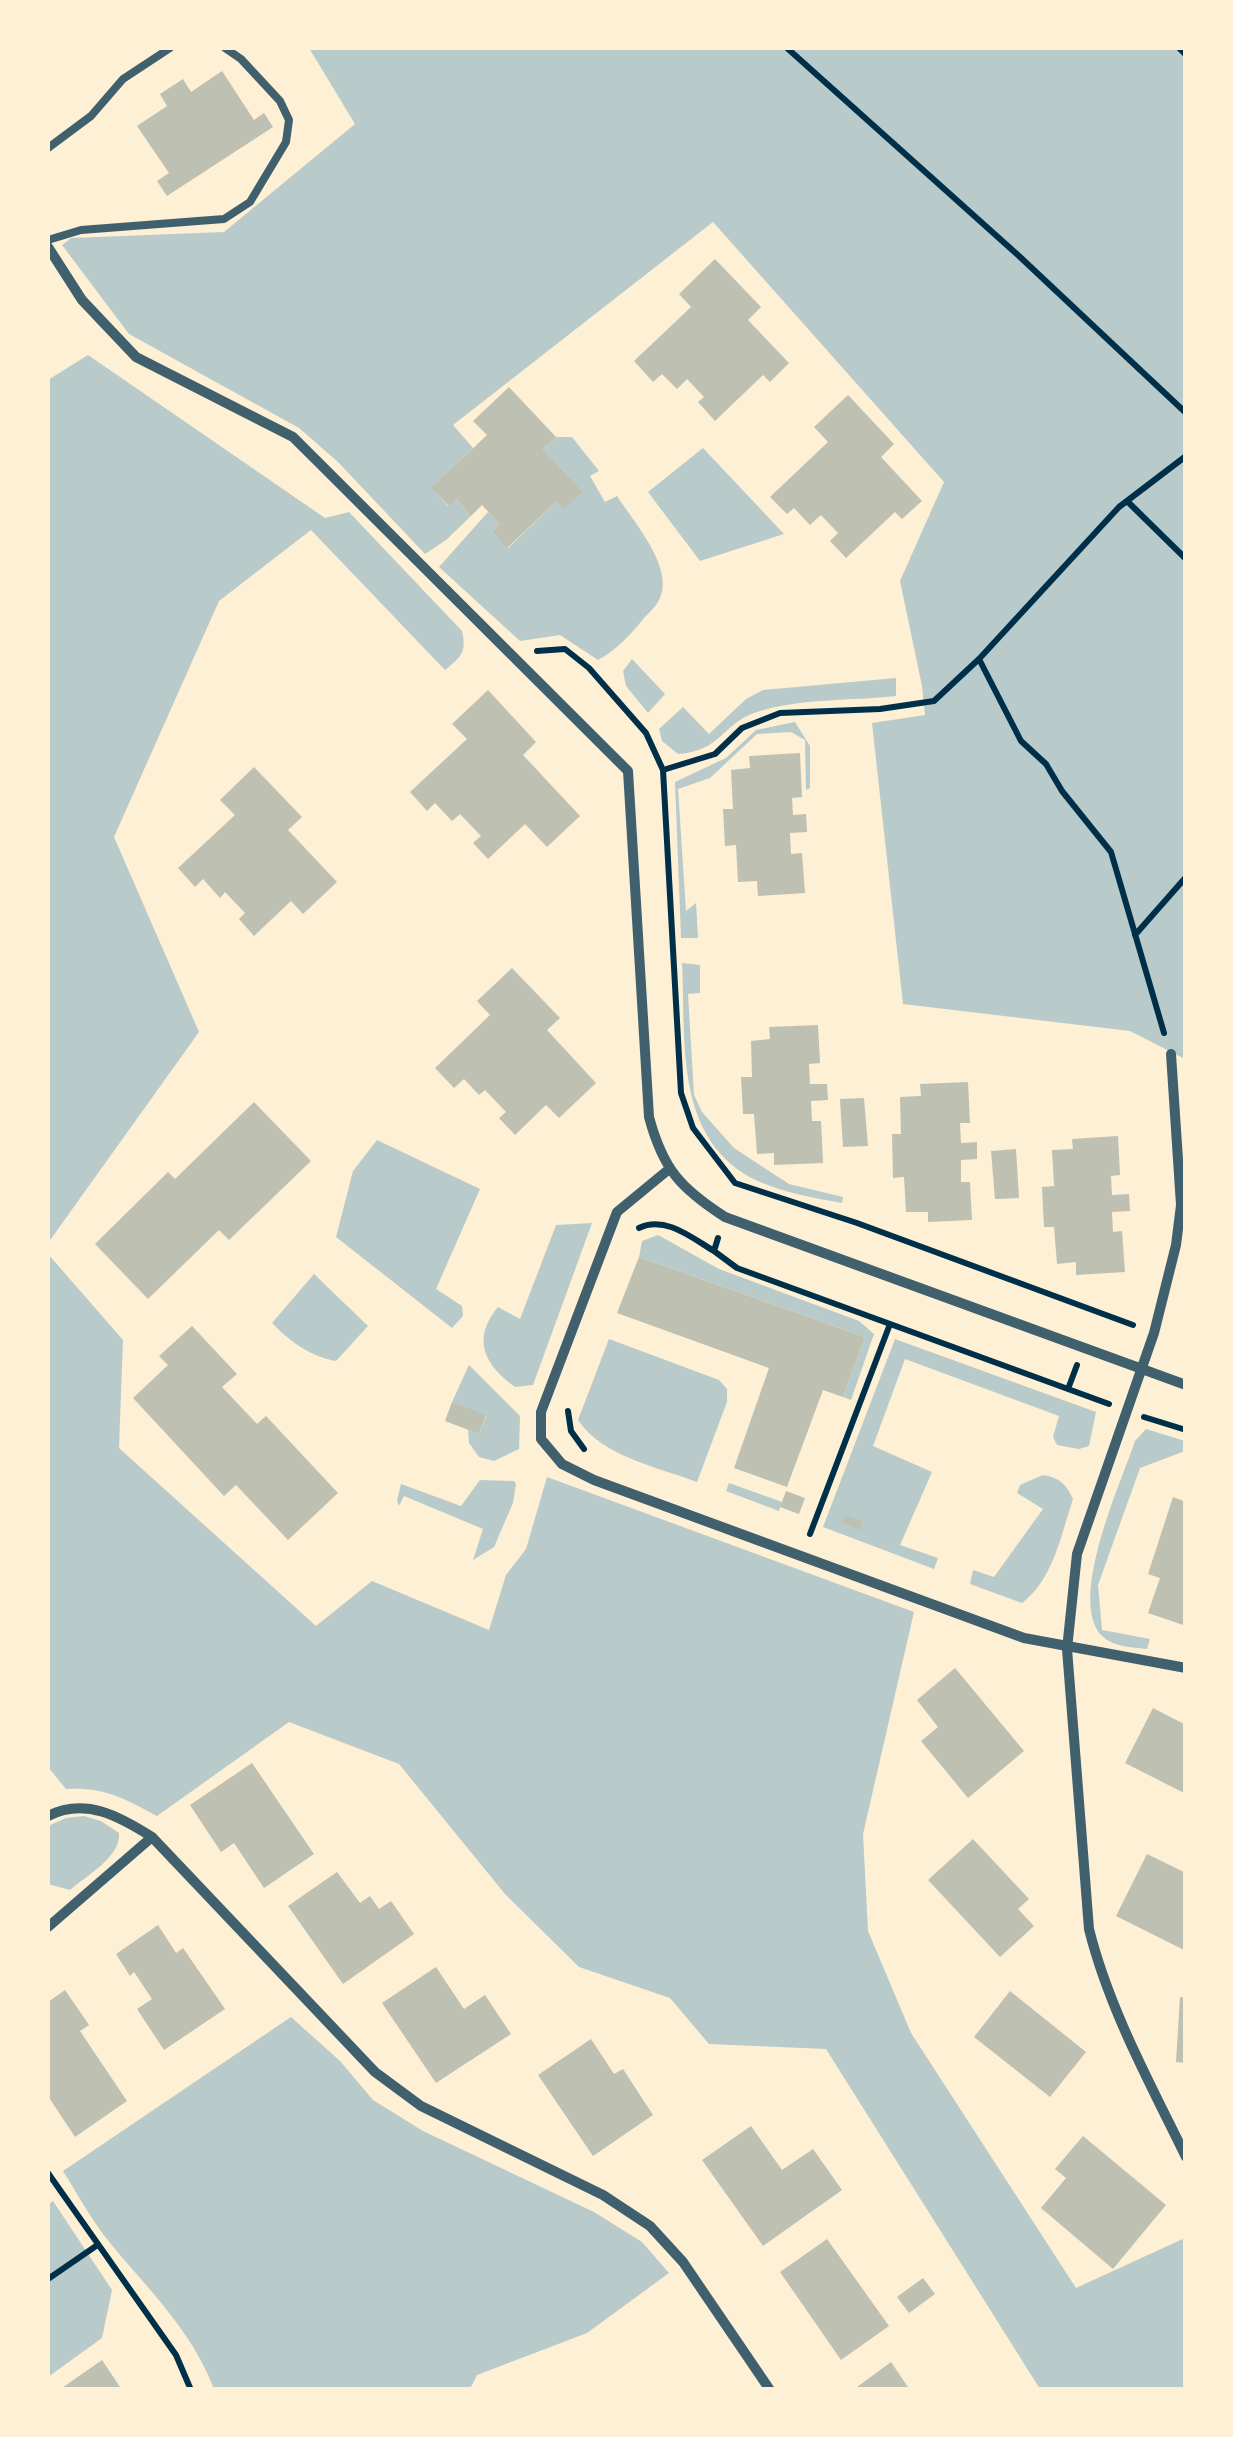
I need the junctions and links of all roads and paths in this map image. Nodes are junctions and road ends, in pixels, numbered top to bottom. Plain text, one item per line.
1 (170, 48) edge
2 (225, 48) edge
3 (787, 48) edge
4 (1178, 48) edge
5 (1186, 55) edge
6 (48, 148) edge
7 (48, 244) edge
8 (1186, 413) edge
9 (1186, 456) edge
10 (1127, 501) junction
11 (1186, 559) edge
12 (509, 652) junction
13 (980, 659) junction
14 (663, 770) junction
15 (1186, 877) edge
16 (1134, 936) junction
17 (1170, 1054) joint
18 (668, 1170) junction
19 (735, 1183) junction
20 (725, 1217) junction
21 (630, 1237) dead end
22 (714, 1251) junction
23 (890, 1324) junction
24 (1154, 1332) junction
25 (1140, 1371) junction
26 (1186, 1385) edge
27 (574, 1394) dead end
28 (1126, 1410) junction
29 (1186, 1430) edge
30 (602, 1458) dead end
31 (793, 1528) dead end
32 (810, 1534) junction
33 (828, 1540) dead end
34 (1068, 1649) junction
35 (1186, 1668) edge
36 (48, 1816) edge
37 (152, 1836) junction
38 (48, 1928) edge
39 (1186, 2157) edge
40 (48, 2173) edge
41 (96, 2246) junction
42 (48, 2279) edge
43 (190, 2390) edge
44 (770, 2390) edge

1 - 6 lane
2 - 7 lane
3 - 8 path
4 - 5 path
7 - 12 street
9 - 10 path
10 - 11 path
10 - 13 path
12 - 14 path
12 - 18 street
13 - 14 path
13 - 16 path
14 - 19 path
15 - 16 path
16 - 17 path
17 - 24 street
18 - 20 street
18 - 34 street
19 - 20 path
19 - 24 path
20 - 22 path
20 - 25 street
21 - 22 path
22 - 23 path
23 - 28 path
23 - 32 path
24 - 25 street
25 - 26 street
25 - 28 street
27 - 30 path
28 - 29 path
28 - 34 street
31 - 32 path
32 - 33 path
34 - 35 street
34 - 39 street
36 - 37 street
37 - 38 street
37 - 44 street
40 - 41 path
41 - 42 path
41 - 43 path

